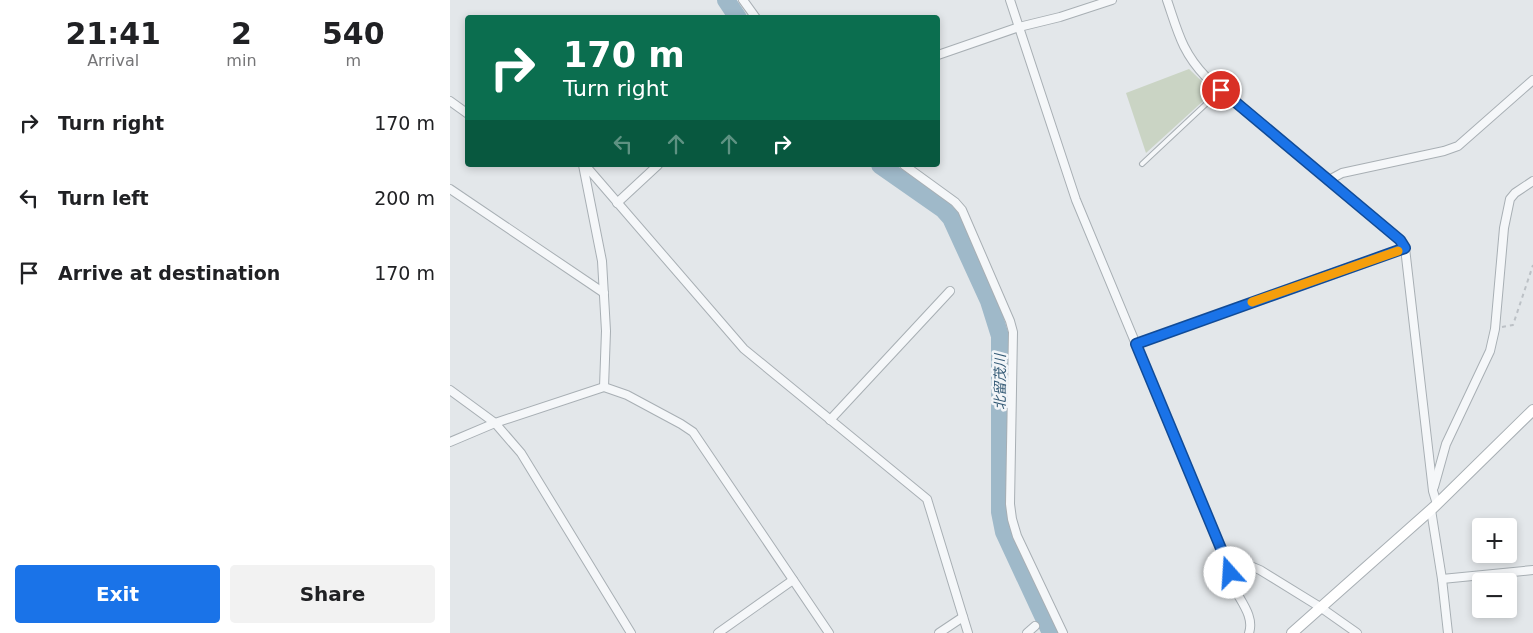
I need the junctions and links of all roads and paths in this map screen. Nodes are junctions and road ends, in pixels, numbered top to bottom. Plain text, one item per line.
1 (743, 0) edge
2 (1010, 0) edge
3 (1112, 0) edge
4 (1167, 0) edge
5 (754, 15) edge
6 (1019, 27) junction
7 (940, 54) edge
8 (1533, 80) edge
9 (1221, 90) junction
10 (450, 101) edge
11 (465, 112) edge
12 (1142, 164) dead end
13 (584, 167) edge
14 (586, 167) edge
15 (656, 167) edge
16 (907, 167) edge
17 (1329, 180) junction
18 (1533, 181) edge
19 (450, 189) edge
20 (617, 203) junction
21 (1405, 248) junction
22 (1533, 265) edge
23 (950, 291) dead end
24 (604, 293) junction
25 (1495, 329) junction
26 (1136, 344) junction
27 (604, 387) junction
28 (450, 390) edge
29 (1533, 410) edge
30 (830, 420) junction
31 (495, 424) junction
32 (450, 442) edge
33 (1433, 491) junction
34 (1434, 507) junction
35 (1227, 563) junction
36 (1533, 570) edge
37 (1442, 579) junction
38 (793, 580) junction
39 (1320, 607) junction
40 (963, 617) junction
41 (1034, 626) dead end
42 (631, 633) edge
43 (718, 633) edge
44 (828, 633) edge
45 (939, 633) edge
46 (968, 633) edge
47 (1027, 633) edge
48 (1063, 633) edge
49 (1249, 633) edge
50 (1292, 633) edge
51 (1357, 633) edge
52 (1448, 633) edge

1 - 5 street
2 - 6 street
3 - 6 street
4 - 9 street
6 - 7 street
6 - 26 street
8 - 17 street
9 - 12 lane
9 - 17 street
10 - 11 street
13 - 24 street
14 - 20 street
15 - 20 street
16 - 48 street
17 - 21 street
18 - 25 street
19 - 24 street
20 - 30 street
21 - 26 street
21 - 33 street
22 - 25 path
23 - 30 street
24 - 27 street
25 - 33 street
26 - 35 street
27 - 31 street
27 - 38 street
28 - 31 street
29 - 34 street
30 - 40 street
31 - 32 street
31 - 42 street
33 - 34 street
34 - 37 street
34 - 39 street
35 - 39 street
35 - 49 street
36 - 37 street
37 - 52 street
38 - 43 street
38 - 44 street
39 - 50 street
39 - 51 street
40 - 45 street
40 - 46 street
41 - 47 street

